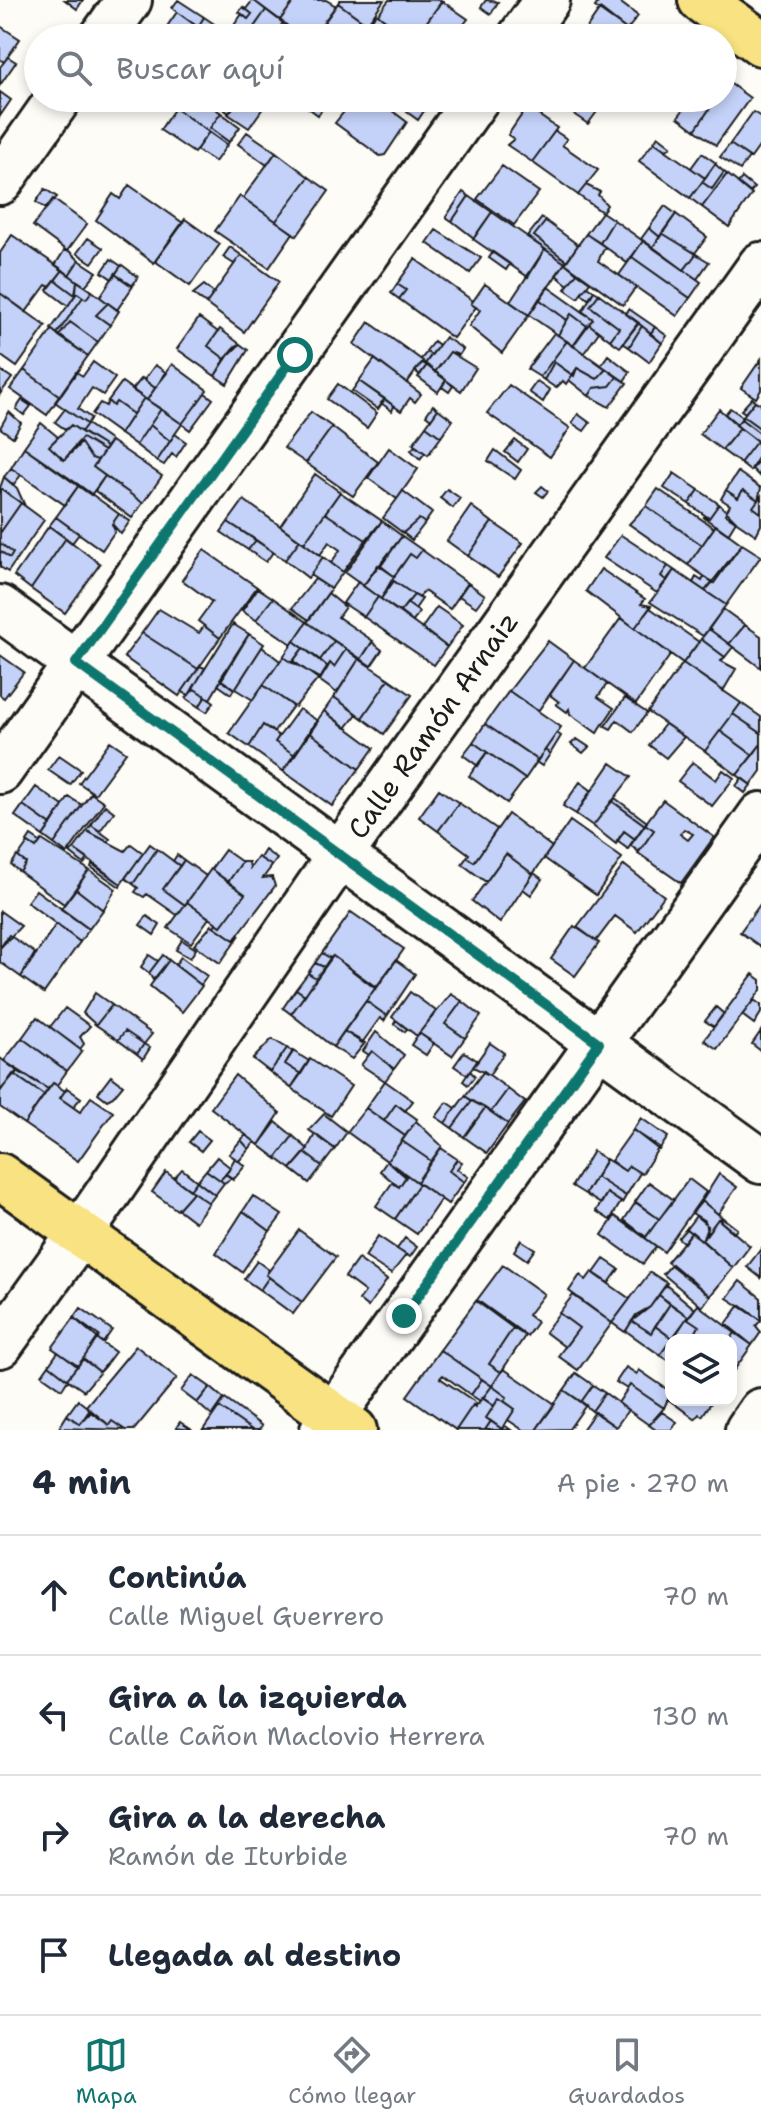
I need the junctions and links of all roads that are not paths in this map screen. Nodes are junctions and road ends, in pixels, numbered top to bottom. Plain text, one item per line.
1 (129, 0) edge
2 (547, 0) edge
3 (701, 0) edge
4 (112, 24) edge
5 (530, 24) edge
6 (734, 24) edge
7 (737, 26) edge
8 (761, 43) edge
9 (49, 112) edge
10 (467, 112) edge
11 (0, 182) edge
12 (761, 265) edge
13 (0, 608) edge
14 (76, 663) junction
15 (0, 771) edge
16 (761, 815) edge
17 (340, 855) junction
18 (599, 1043) junction
19 (761, 1161) edge
20 (0, 1176) edge
21 (80, 1234) junction
22 (0, 1345) edge
23 (761, 1411) edge
24 (337, 1425) edge
25 (748, 1430) edge

1 - 4 street
2 - 5 street
3 - 6 main road
7 - 8 main road
9 - 11 street
10 - 14 street
12 - 17 street, Calle Ramón Arnaiz
13 - 14 street
14 - 15 street
14 - 17 street
16 - 18 street
17 - 18 street
17 - 21 street, Calle Ramón Arnaiz
18 - 19 street
18 - 24 street
20 - 21 main road
21 - 22 street, Calle Ramón Arnaiz
21 - 24 main road
23 - 25 street

